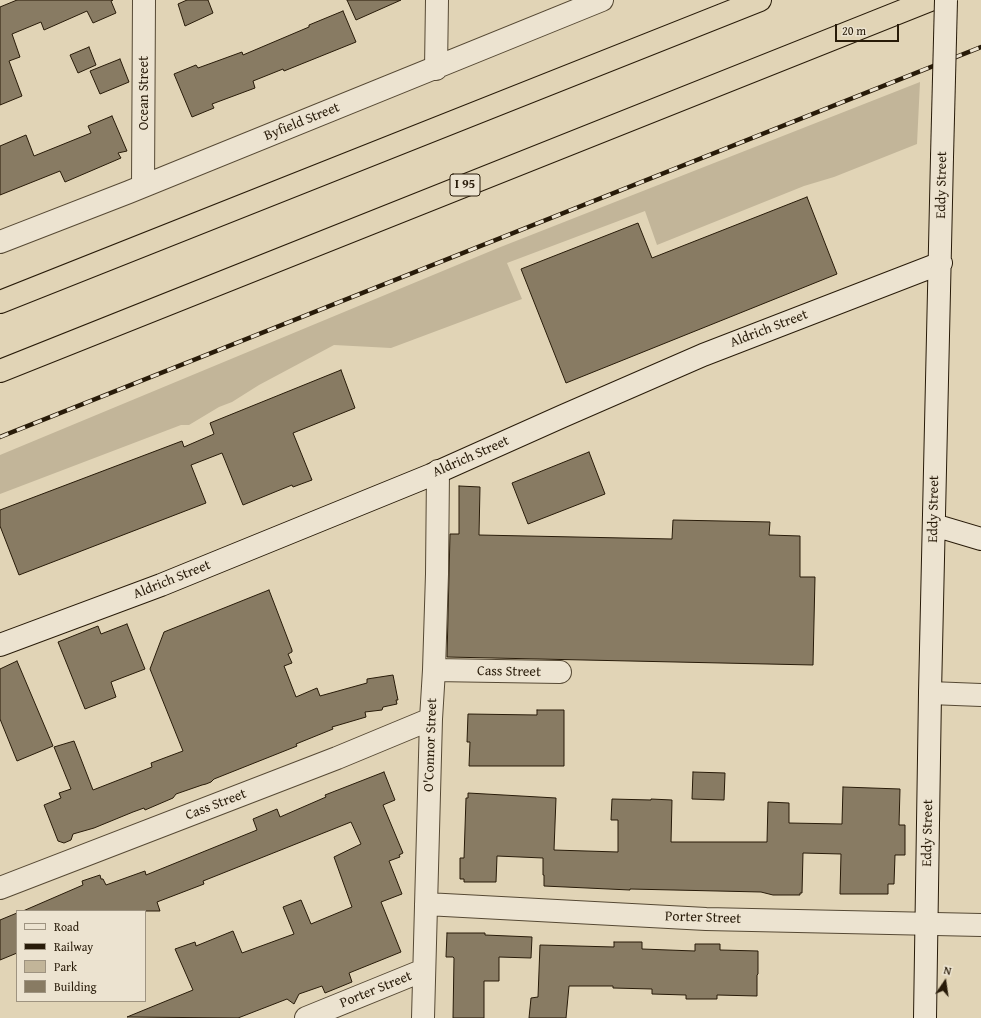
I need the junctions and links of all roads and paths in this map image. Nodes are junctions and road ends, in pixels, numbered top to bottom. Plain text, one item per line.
1 (144, 0) edge
2 (437, 0) edge
3 (602, 0) edge
4 (760, 0) edge
5 (930, 0) edge
6 (946, 0) edge
7 (436, 69) junction
8 (143, 186) junction
9 (0, 242) edge
10 (941, 263) junction
11 (0, 302) edge
12 (0, 371) edge
13 (438, 472) junction
14 (934, 525) junction
15 (981, 539) edge
16 (0, 645) edge
17 (434, 670) junction
18 (560, 672) dead end
19 (930, 693) junction
20 (981, 695) edge
21 (431, 719) junction
22 (0, 888) edge
23 (426, 904) junction
24 (927, 924) junction
25 (981, 925) edge
26 (424, 970) junction
27 (306, 1018) edge
28 (423, 1018) edge
29 (925, 1018) edge

1 - 8 street, Ocean Street
2 - 7 street
3 - 7 street, Byfield Street
4 - 11 highway
5 - 12 highway, I 95
6 - 10 street, Eddy Street, bridge
7 - 8 street, Byfield Street
8 - 9 street, Byfield Street
10 - 13 street, Aldrich Street
10 - 14 street, Eddy Street
13 - 16 street, Aldrich Street
13 - 17 street, O'Connor Street
14 - 15 street
14 - 19 street, Eddy Street
17 - 18 street, Cass Street
17 - 21 street, O'Connor Street
19 - 20 street
19 - 24 street, Eddy Street
21 - 22 street, Cass Street
21 - 23 street, O'Connor Street
23 - 24 street, Porter Street
23 - 26 street, O'Connor Street
24 - 25 street, Porter Street
24 - 29 street, Eddy Street
26 - 27 street, Porter Street
26 - 28 street, O'Connor Street

